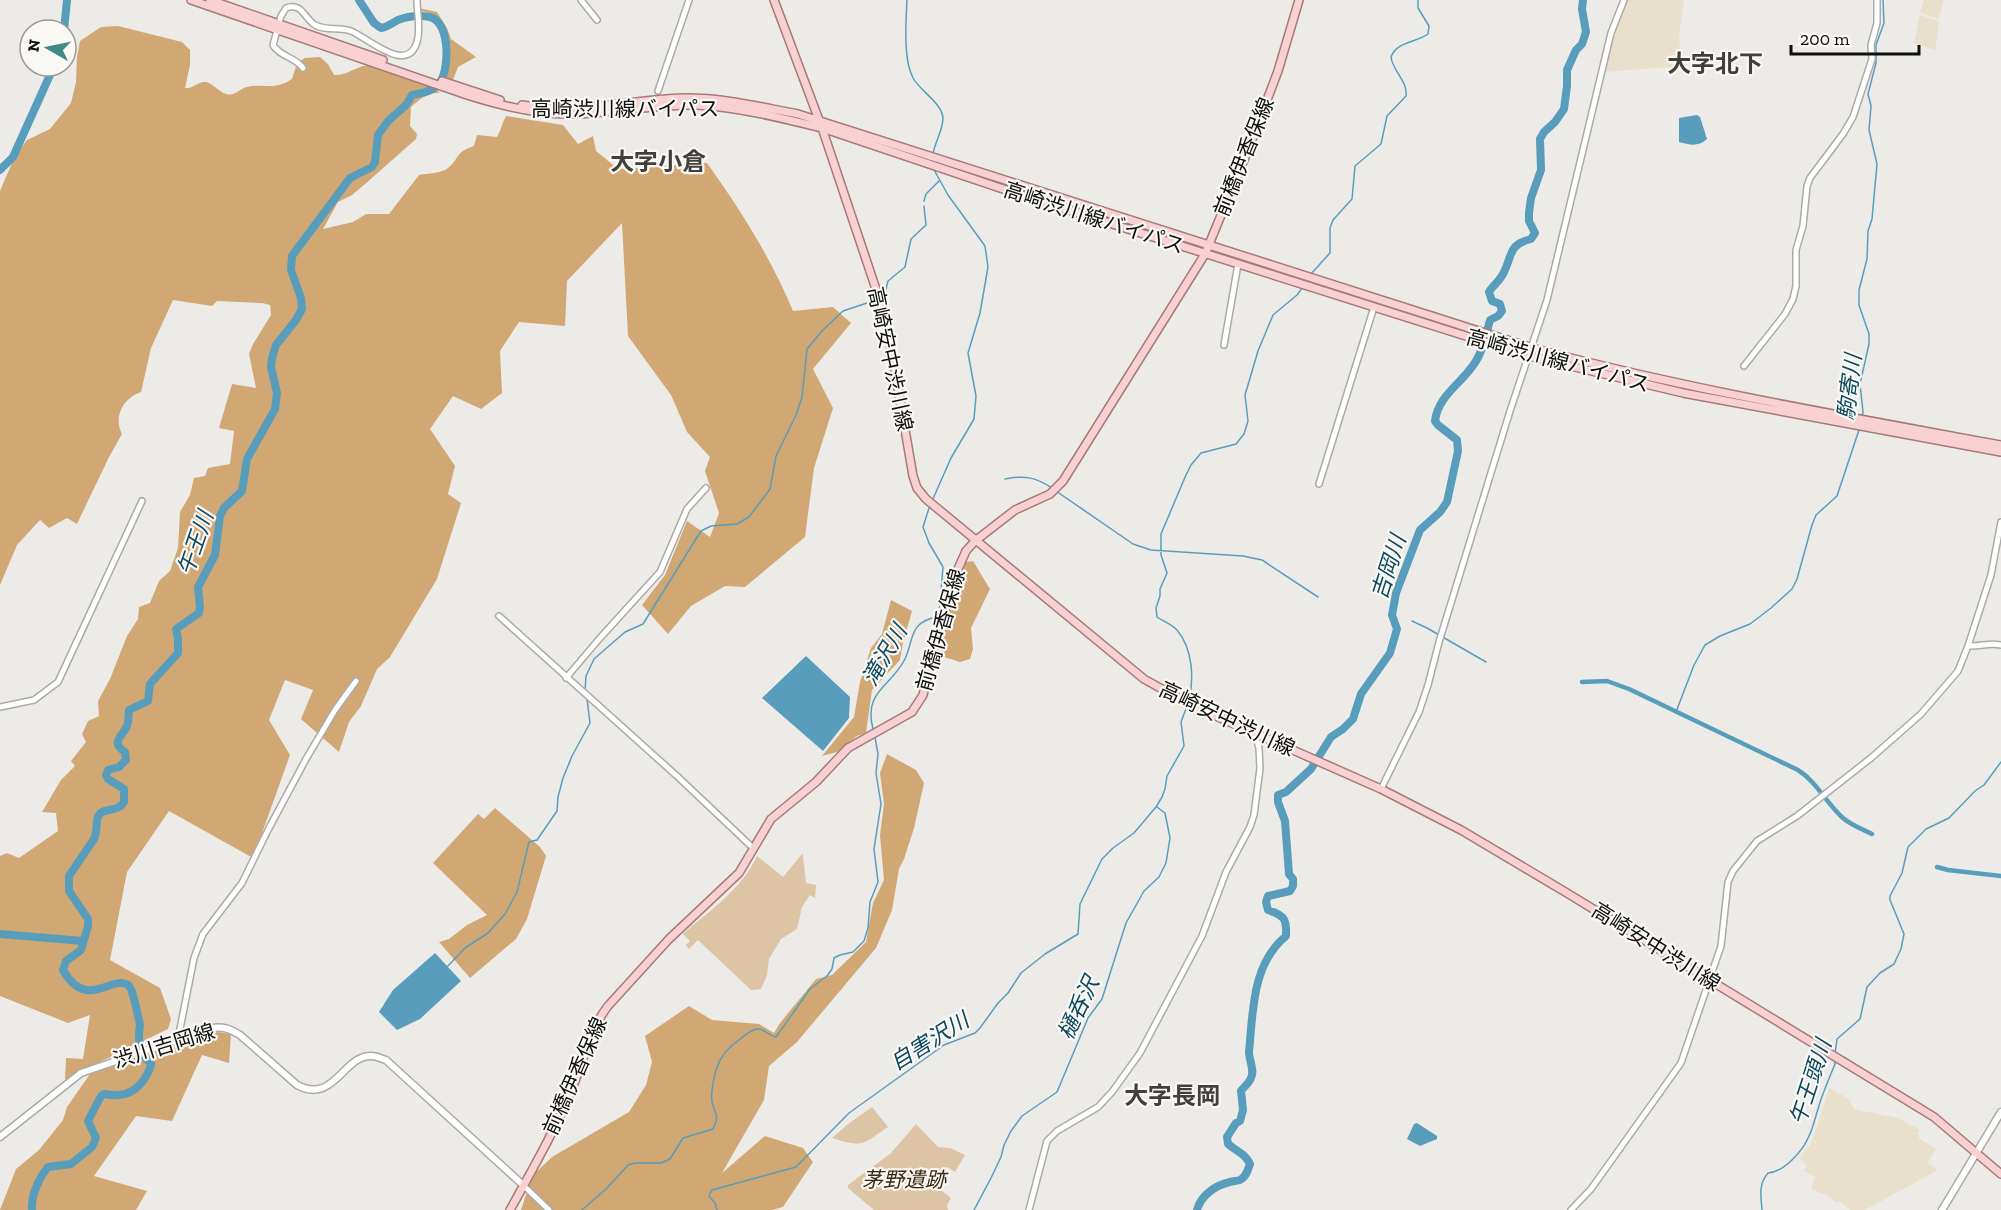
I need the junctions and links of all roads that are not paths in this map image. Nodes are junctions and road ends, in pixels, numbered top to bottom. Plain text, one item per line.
1 (191, 0) edge
2 (210, 0) edge
3 (417, 0) edge
4 (580, 0) edge
5 (689, 0) edge
6 (774, 0) edge
7 (1299, 0) edge
8 (1624, 0) edge
9 (1876, 0) edge
10 (597, 20) dead end
11 (277, 27) junction
12 (303, 68) dead end
13 (658, 91) dead end
14 (820, 124) junction
15 (923, 158) junction
16 (1209, 245) junction
17 (1205, 254) junction
18 (1238, 264) junction
19 (1374, 307) junction
20 (1224, 345) dead end
21 (1532, 348) junction
22 (1529, 356) junction
23 (1744, 366) dead end
24 (2001, 445) edge
25 (2001, 452) edge
26 (1319, 484) dead end
27 (706, 488) dead end
28 (142, 501) dead end
29 (2001, 522) edge
30 (975, 541) junction
31 (499, 616) dead end
32 (2001, 645) edge
33 (1968, 646) junction
34 (566, 678) junction
35 (356, 681) dead end
36 (0, 707) edge
37 (1255, 734) junction
38 (1381, 789) junction
39 (753, 848) junction
40 (1710, 980) junction
41 (178, 1039) junction
42 (2001, 1112) edge
43 (0, 1137) edge
44 (1976, 1153) junction
45 (2001, 1174) edge
46 (523, 1185) junction
47 (510, 1210) edge
48 (549, 1210) edge
49 (1029, 1210) edge
50 (1570, 1210) edge
51 (1942, 1210) edge

1 - 11 main road, 高崎渋川線バイパス
2 - 11 main road, 高崎渋川線バイパス
3 - 11 street
4 - 10 street
5 - 13 street
6 - 14 main road, 高崎安中渋川線
7 - 16 main road, 前橋伊香保線
8 - 21 street
9 - 23 street
11 - 12 street
11 - 14 main road, 高崎渋川線バイパス
14 - 15 main road, 高崎渋川線バイパス
14 - 30 main road, 高崎安中渋川線
15 - 16 main road, 高崎渋川線バイパス
15 - 17 main road, 高崎渋川線バイパス
16 - 17 main road, 前橋伊香保線
16 - 21 main road, 高崎渋川線バイパス
17 - 18 main road, 高崎渋川線バイパス
17 - 30 main road, 前橋伊香保線
18 - 19 main road, 高崎渋川線バイパス
18 - 20 street
19 - 22 main road, 高崎渋川線バイパス
19 - 26 street
21 - 22 street
21 - 24 main road, 高崎渋川線バイパス
22 - 25 main road, 高崎渋川線バイパス
22 - 38 street
27 - 34 street
28 - 36 street
29 - 33 street
30 - 37 main road, 高崎安中渋川線
30 - 39 main road, 前橋伊香保線
31 - 34 street
32 - 33 street
33 - 40 street
34 - 39 street
35 - 41 street
37 - 38 main road, 高崎安中渋川線
37 - 49 street
38 - 40 main road, 高崎安中渋川線
39 - 46 main road, 前橋伊香保線
40 - 44 main road, 高崎安中渋川線
40 - 50 street
41 - 43 main road, 渋川吉岡線
41 - 46 main road, 渋川吉岡線
42 - 44 main road
44 - 45 main road, 高崎安中渋川線
44 - 51 main road
46 - 47 main road, 前橋伊香保線
46 - 48 street

